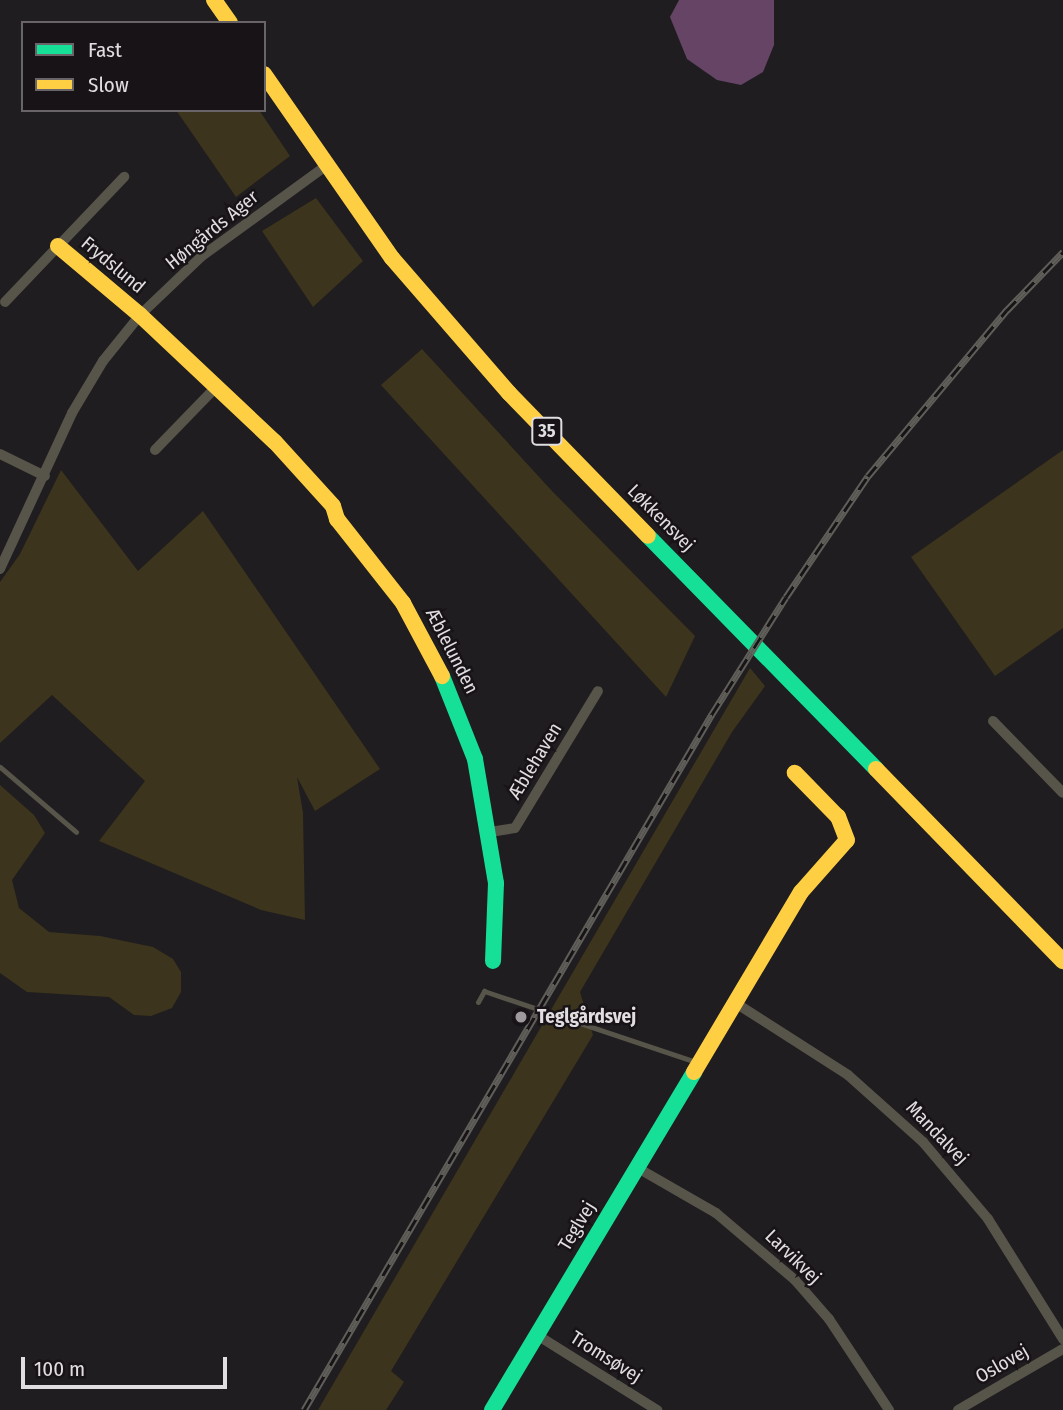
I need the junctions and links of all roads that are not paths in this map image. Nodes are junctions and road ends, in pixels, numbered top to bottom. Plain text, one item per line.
1 (214, 0) edge
2 (229, 21) edge
3 (266, 77) edge
4 (326, 166) junction
5 (124, 177) dead end
6 (58, 246) junction
7 (5, 302) dead end
8 (140, 316) junction
9 (215, 388) junction
10 (155, 450) dead end
11 (0, 454) edge
12 (45, 476) junction
13 (0, 569) edge
14 (598, 691) dead end
15 (993, 721) dead end
16 (0, 767) edge
17 (795, 774) dead end
18 (1063, 793) edge
19 (76, 832) dead end
20 (490, 832) junction
21 (493, 961) dead end
22 (1063, 961) edge
23 (478, 1002) dead end
24 (734, 1002) junction
25 (699, 1063) junction
26 (636, 1167) junction
27 (537, 1335) junction
28 (1063, 1339) edge
29 (1063, 1349) edge
30 (492, 1410) edge
31 (657, 1410) edge
32 (889, 1410) edge
33 (958, 1410) edge

1 - 2 street
3 - 4 street, Løkkensvej / 35
4 - 8 street, Høngårds Ager
4 - 22 street, Løkkensvej / 35
5 - 6 street, Frydslund
6 - 7 street, Frydslund
6 - 8 street, Frydslund
8 - 9 street, Æblelunden
8 - 12 street, Høngårds Ager
9 - 10 street
9 - 20 street, Æblelunden
11 - 12 street
12 - 13 street, Høngårds Ager
14 - 20 street, Æblehaven
15 - 18 street
16 - 19 lane
17 - 24 street, Teglvej
20 - 21 street, Æblelunden
23 - 25 lane
24 - 25 street, Teglvej
24 - 28 street, Mandalvej
25 - 26 street, Teglvej
26 - 27 street, Teglvej
26 - 32 street, Larvikvej
27 - 30 street, Teglvej
27 - 31 street, Tromsøvej
29 - 33 street, Oslovej

